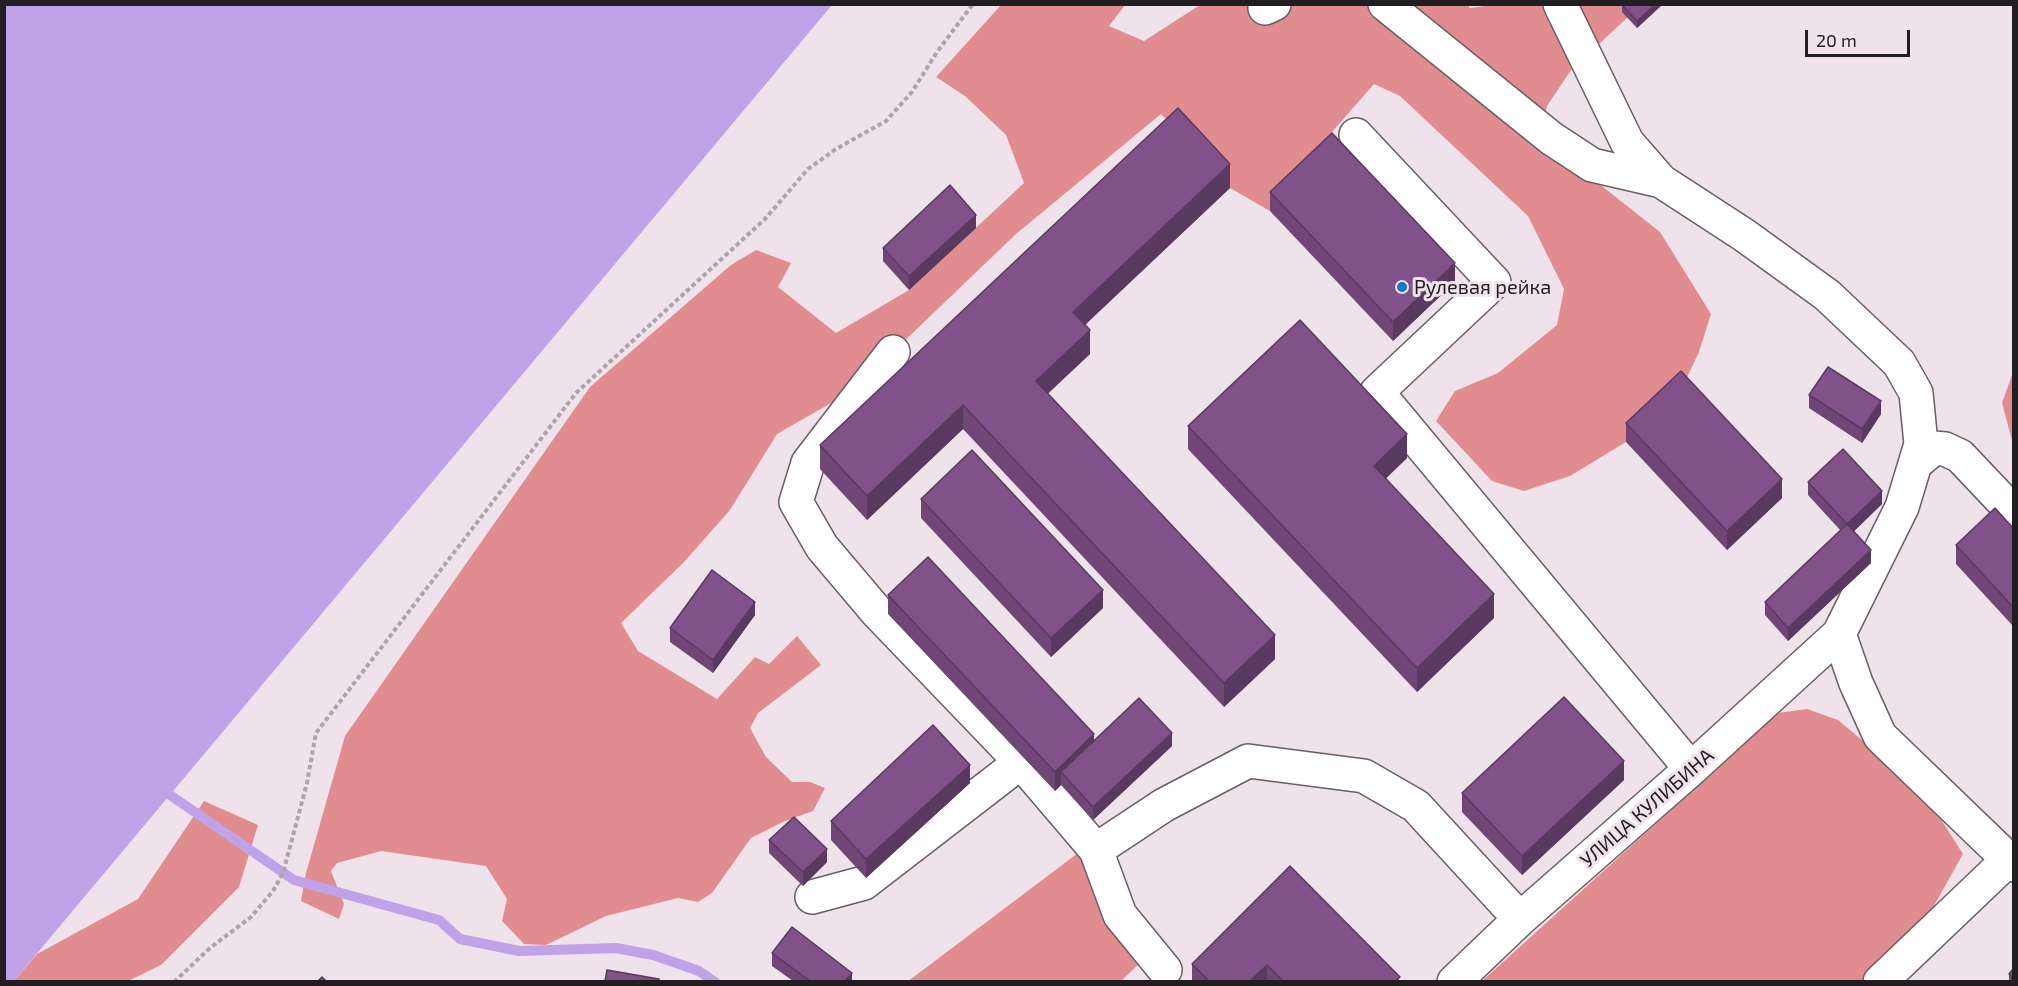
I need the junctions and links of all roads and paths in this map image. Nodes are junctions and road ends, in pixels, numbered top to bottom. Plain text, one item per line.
1 (973, 4) edge
2 (1385, 4) edge
3 (1560, 4) edge
4 (1356, 135) dead end
5 (1660, 181) junction
6 (893, 352) dead end
7 (1916, 464) junction
8 (2013, 513) edge
9 (1839, 634) junction
10 (1021, 762) junction
11 (1691, 770) junction
12 (1096, 850) junction
13 (2011, 863) edge
14 (812, 897) dead end
15 (1520, 920) junction
16 (1165, 970) dead end
17 (174, 981) edge
18 (1454, 981) edge
19 (1880, 981) edge

1 - 17 path
2 - 5 street
3 - 5 street
4 - 11 street
5 - 7 street
6 - 10 street
7 - 8 street
7 - 9 street
9 - 11 street, УЛИЦА КУЛИБИНА
9 - 13 street
10 - 12 street
10 - 14 street
11 - 15 street, УЛИЦА КУЛИБИНА
12 - 15 street
12 - 16 street
13 - 19 street
15 - 18 street, УЛИЦА КУЛИБИНА

